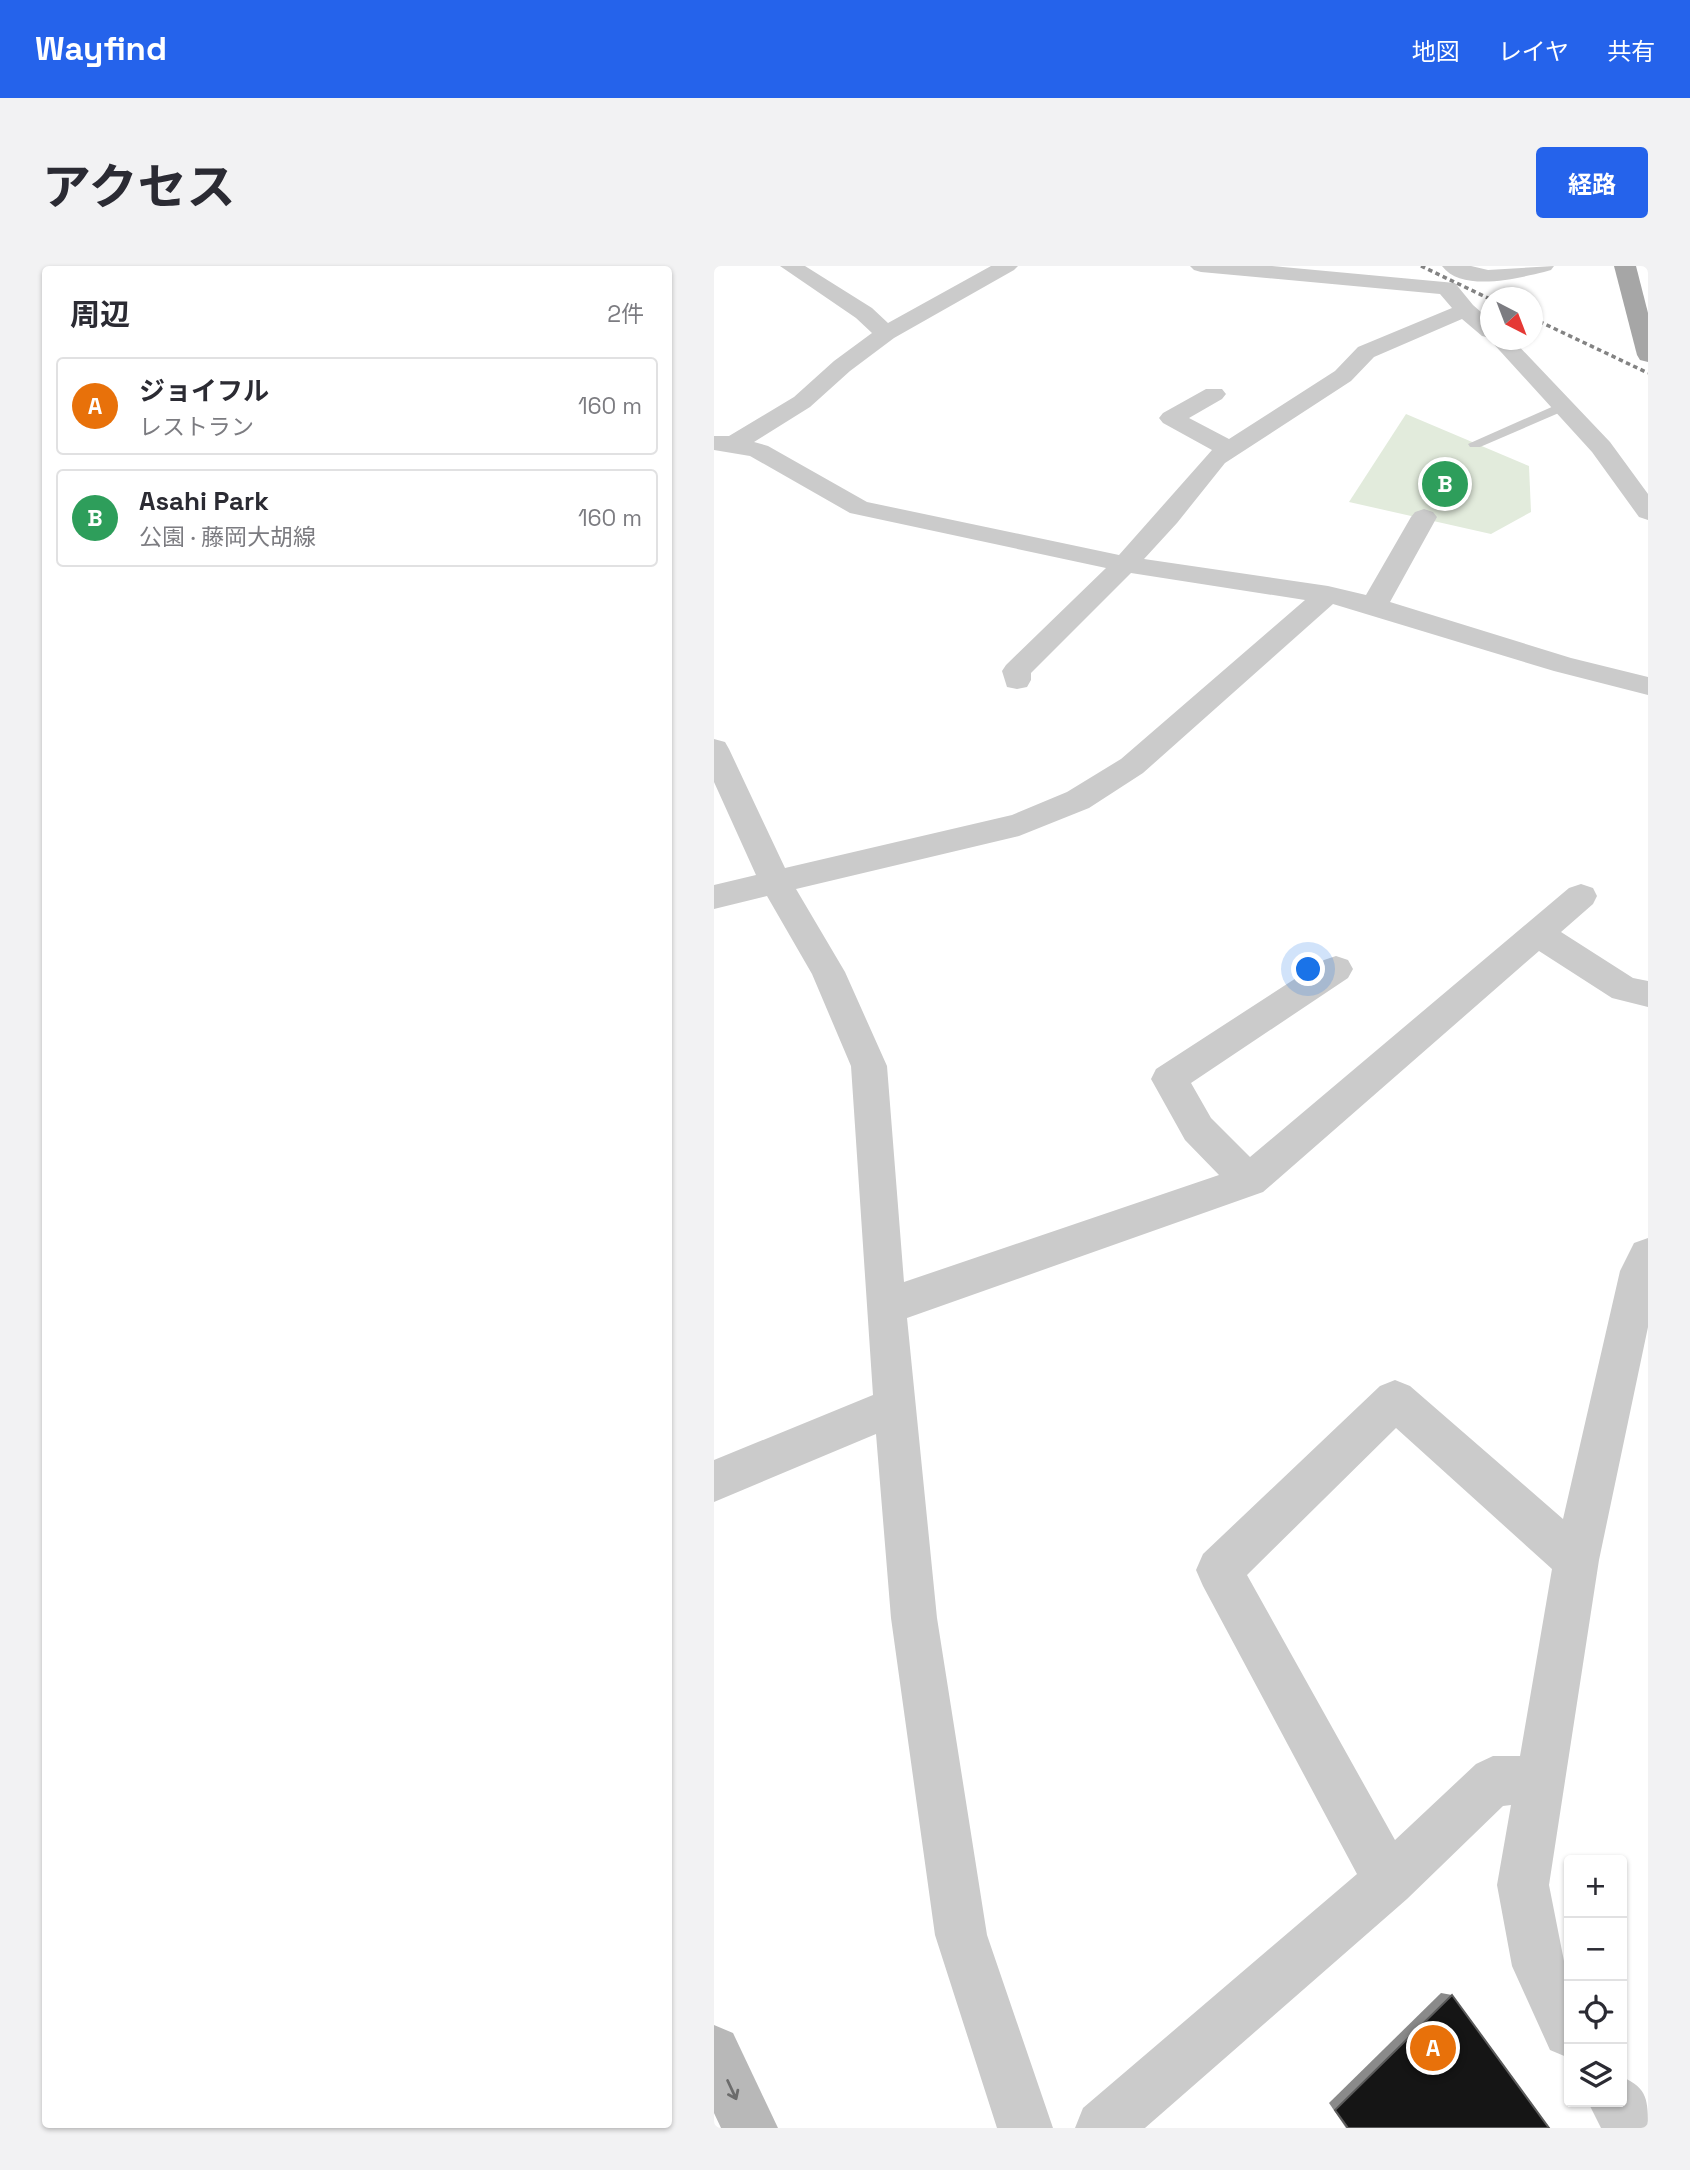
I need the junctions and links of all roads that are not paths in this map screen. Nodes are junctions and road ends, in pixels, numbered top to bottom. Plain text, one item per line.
1 (792, 266) edge
2 (1007, 266) edge
3 (1201, 266) edge
4 (1453, 266) edge
5 (1544, 266) edge
6 (1625, 266) edge
7 (1475, 275) junction
8 (1447, 288) junction
9 (1465, 310) junction
10 (1480, 323) edge
11 (886, 333) junction
12 (1510, 350) edge
13 (1648, 355) edge
14 (1214, 394) dead end
15 (1563, 406) junction
16 (724, 443) edge
17 (1475, 444) dead end
18 (1229, 449) junction
19 (1648, 512) edge
20 (1424, 517) dead end
21 (1125, 564) junction
22 (1328, 594) junction
23 (1374, 605) junction
24 (1017, 680) dead end
25 (1648, 686) edge
26 (714, 749) edge
27 (775, 882) junction
28 (1581, 896) dead end
29 (714, 897) edge
30 (1538, 934) junction
31 (1336, 969) dead end
32 (1648, 994) edge
33 (1249, 1181) junction
34 (1648, 1255) edge
35 (886, 1307) junction
36 (895, 1406) junction
37 (714, 1481) edge
38 (1576, 1560) junction
39 (1540, 1780) junction
40 (1389, 1881) junction
41 (1564, 2021) edge
42 (714, 2052) edge
43 (1620, 2107) edge
44 (750, 2128) edge
45 (1025, 2128) edge
46 (1103, 2128) edge
47 (1636, 2128) edge

1 - 11 street
2 - 11 street
3 - 8 street
4 - 7 street
5 - 7 street
6 - 13 main road
7 - 8 street
8 - 9 street
9 - 10 street
9 - 18 street
11 - 16 street
12 - 15 street
14 - 18 street
15 - 17 lane
15 - 19 street
16 - 21 street
18 - 21 street
20 - 23 street
21 - 22 street
21 - 24 street
22 - 23 street
22 - 27 street
23 - 25 street
26 - 27 street
27 - 29 street
27 - 35 street
28 - 30 street
30 - 32 street
30 - 33 street
31 - 33 street
33 - 35 street
34 - 38 street
35 - 36 street
36 - 37 street
36 - 45 street
38 - 39 street
38 - 40 street
39 - 40 street
39 - 41 street
40 - 46 street
42 -> 44 street
43 - 47 street

